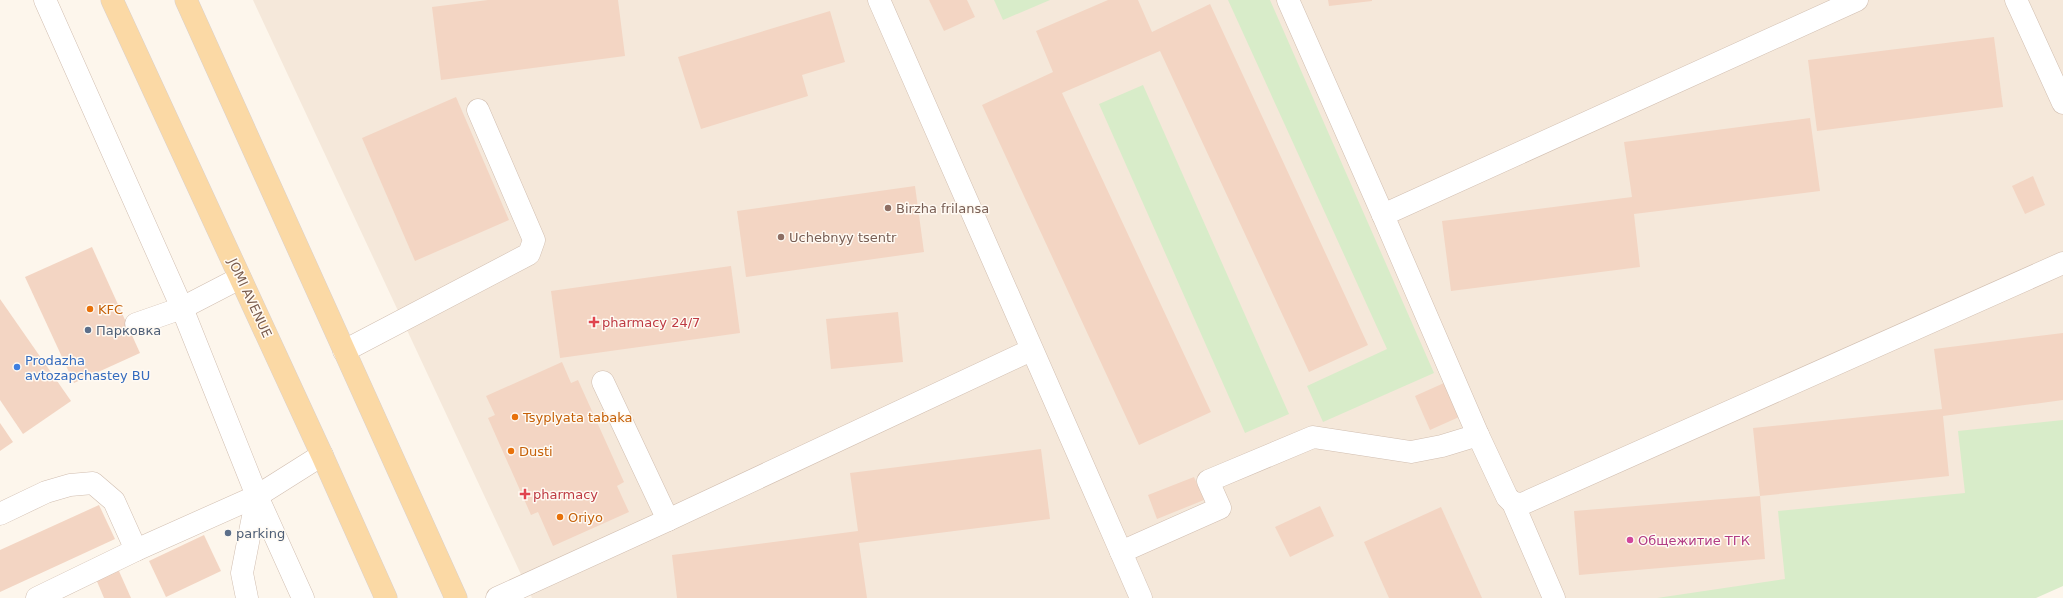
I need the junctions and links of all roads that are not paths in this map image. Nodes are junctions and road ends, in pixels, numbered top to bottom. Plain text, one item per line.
1 (46, 0) edge
2 (112, 0) edge
3 (186, 0) edge
4 (879, 0) edge
5 (1288, 0) edge
6 (1857, 0) edge
7 (2016, 0) edge
8 (2063, 102) edge
9 (478, 110) dead end
10 (1383, 215) junction
11 (2063, 263) edge
12 (240, 278) junction
13 (182, 308) junction
14 (136, 324) dead end
15 (1031, 350) junction
16 (344, 351) junction
17 (603, 382) dead end
18 (1478, 435) junction
19 (322, 455) junction
20 (257, 496) junction
21 (1513, 504) junction
22 (0, 514) edge
23 (668, 520) junction
24 (136, 550) junction
25 (1121, 552) junction
26 (37, 598) edge
27 (247, 598) edge
28 (303, 598) edge
29 (386, 598) edge
30 (456, 598) edge
31 (497, 598) edge
32 (1141, 598) edge
33 (1554, 598) edge

1 - 13 street
2 - 12 main road, JOMI AVENUE
3 - 16 main road
4 - 15 street
5 - 10 street
6 - 10 street
7 - 8 street
9 - 16 street
10 - 18 street
11 - 21 street
12 - 13 street
12 - 19 main road, JOMI AVENUE
13 - 14 street
13 - 20 street
15 - 23 street
15 - 25 street
16 - 30 main road
17 - 23 street
18 - 21 street
18 - 25 street
19 - 20 street
19 - 29 main road, JOMI AVENUE
20 - 24 street
20 - 27 street
20 - 28 street
21 - 33 street
22 - 24 street
23 - 31 street
24 - 26 street
25 - 32 street

